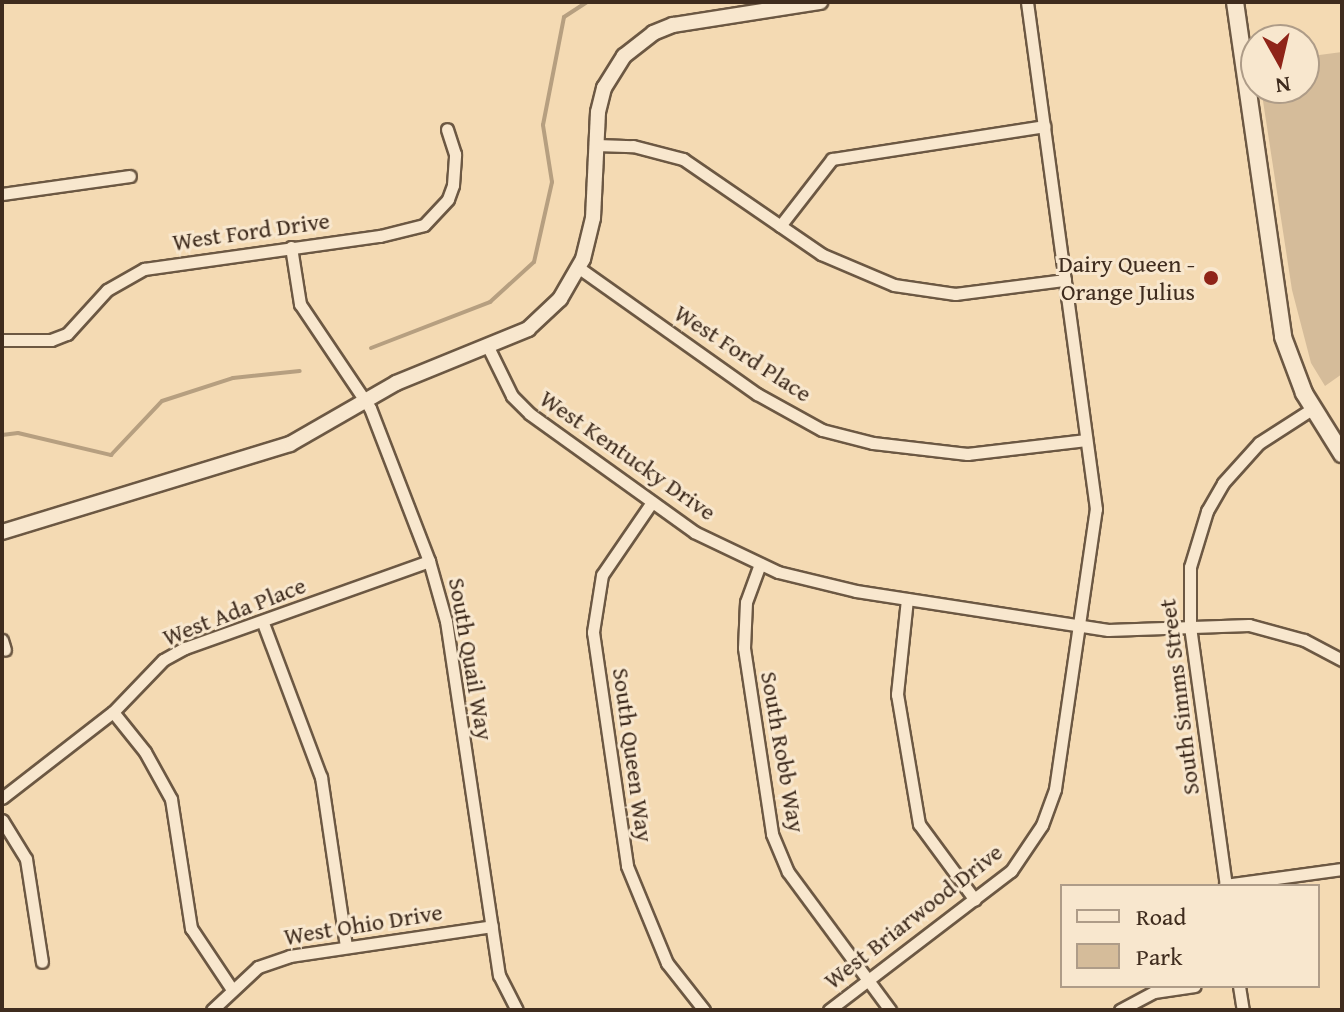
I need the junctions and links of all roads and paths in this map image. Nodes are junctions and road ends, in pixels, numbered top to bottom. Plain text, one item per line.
1 (820, 2) edge
2 (1027, 2) edge
3 (1235, 2) edge
4 (1044, 126) junction
5 (447, 129) dead end
6 (596, 145) junction
7 (130, 176) dead end
8 (2, 194) edge
9 (780, 226) junction
10 (291, 247) junction
11 (579, 268) junction
12 (1065, 280) junction
13 (2, 340) edge
14 (489, 349) junction
15 (365, 401) junction
16 (1312, 409) junction
17 (1086, 440) junction
18 (1342, 454) edge
19 (652, 502) junction
20 (2, 532) edge
21 (429, 561) junction
22 (760, 564) junction
23 (907, 599) junction
24 (263, 623) junction
25 (1080, 625) junction
26 (1190, 625) junction
27 (1342, 660) edge
28 (113, 712) junction
29 (2, 798) edge
30 (2, 820) edge
31 (1342, 869) edge
32 (1226, 884) edge
33 (1240, 884) edge
34 (975, 900) junction
35 (492, 926) junction
36 (346, 946) junction
37 (42, 962) dead end
38 (869, 980) junction
39 (231, 988) junction
40 (1181, 988) edge
41 (1239, 988) edge
42 (212, 1010) edge
43 (517, 1010) edge
44 (704, 1010) edge
45 (829, 1010) edge
46 (890, 1010) edge
47 (1120, 1010) edge
48 (1243, 1010) edge

1 - 6 street
2 - 4 street, West Briarwood Drive
3 - 16 main road
4 - 9 street
4 - 12 street, West Briarwood Drive
5 - 10 street, West Ford Drive
6 - 9 street
6 - 11 street
7 - 8 street
9 - 12 street
10 - 13 street, West Ford Drive
10 - 15 street, South Quail Way
11 - 14 street
11 - 17 street, West Ford Place
12 - 17 street, West Briarwood Drive
14 - 15 street
14 - 19 street, West Kentucky Drive
15 - 20 street
15 - 21 street, South Quail Way
16 - 18 main road
16 - 26 street, South Simms Street
17 - 25 street, West Briarwood Drive
19 - 22 street, West Kentucky Drive
19 - 44 street, South Queen Way
21 - 24 street, West Ada Place
21 - 35 street, South Quail Way
22 - 23 street, West Kentucky Drive
22 - 38 street, South Robb Way
23 - 25 street, West Kentucky Drive
23 - 34 street
24 - 28 street, West Ada Place
24 - 36 street
25 - 26 street, West Kentucky Drive
25 - 34 street, West Briarwood Drive
26 - 27 street, West Kentucky Drive
26 - 32 street, South Simms Street
28 - 29 street, West Ada Place
28 - 39 street
30 - 37 street
31 - 33 street
34 - 38 street, West Briarwood Drive
35 - 36 street, West Ohio Drive
35 - 43 street, South Quail Way
36 - 39 street, West Ohio Drive
38 - 45 street, West Briarwood Drive
38 - 46 street, South Robb Way
39 - 42 street, West Ohio Drive
40 - 47 street
41 - 48 street

